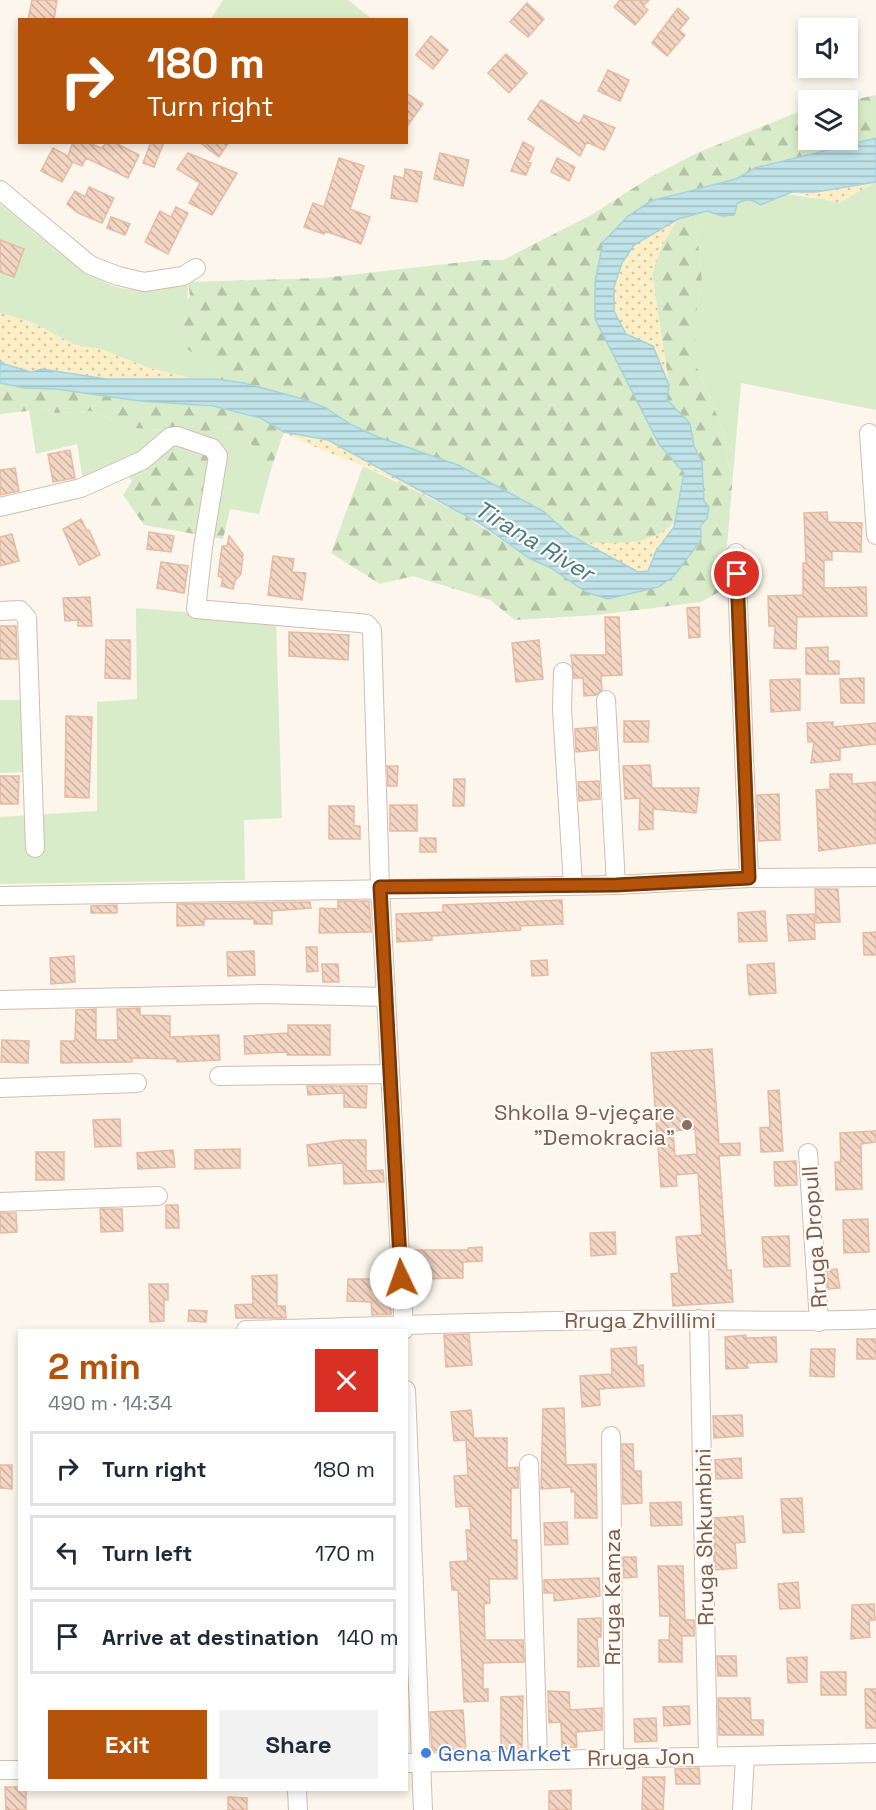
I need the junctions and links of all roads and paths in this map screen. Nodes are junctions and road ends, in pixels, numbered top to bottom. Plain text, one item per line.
1 (0, 190) edge
2 (196, 268) dead end
3 (869, 433) dead end
4 (0, 507) edge
5 (876, 535) edge
6 (736, 553) dead end
7 (0, 611) edge
8 (563, 672) dead end
9 (606, 700) dead end
10 (35, 848) dead end
11 (876, 877) edge
12 (749, 878) junction
13 (573, 885) junction
14 (616, 885) junction
15 (380, 887) junction
16 (0, 896) edge
17 (386, 997) junction
18 (0, 1000) edge
19 (390, 1074) junction
20 (219, 1076) dead end
21 (137, 1083) dead end
22 (0, 1088) edge
23 (808, 1153) dead end
24 (158, 1196) dead end
25 (0, 1202) edge
26 (699, 1319) junction
27 (876, 1319) edge
28 (819, 1322) junction
29 (404, 1327) edge
30 (299, 1329) edge
31 (611, 1436) dead end
32 (529, 1464) dead end
33 (408, 1483) edge
34 (876, 1753) edge
35 (708, 1756) junction
36 (745, 1756) junction
37 (614, 1757) junction
38 (538, 1759) junction
39 (414, 1763) edge
40 (0, 1770) edge
41 (18, 1770) edge
42 (297, 1791) edge
43 (298, 1810) edge
44 (423, 1810) edge
45 (742, 1810) edge

1 - 2 street
3 - 5 street
4 - 15 street
6 - 12 street
7 - 10 street
8 - 13 street
9 - 14 street
11 - 12 street
12 - 14 street
13 - 14 street
13 - 15 street
15 - 16 street
15 - 17 street
17 - 18 street
17 - 19 street
19 - 20 street
19 - 29 street
21 - 22 street
23 - 28 street, Rruga Dropull
24 - 25 street
26 - 28 street, Rruga Zhvillimi
26 - 29 street, Rruga Zhvillimi
26 - 35 street, Rruga Shkumbini
27 - 28 street, Rruga Zhvillimi
29 - 30 street, Rruga Zhvillimi
31 - 37 street, Rruga Kamza
32 - 38 street
33 - 39 street
34 - 36 street, Rruga Jon
35 - 36 street, Rruga Jon
35 - 37 street, Rruga Jon
36 - 45 street
37 - 38 street, Rruga Jon
38 - 39 street, Rruga Jon
39 - 44 street
40 - 41 street
42 - 43 street

